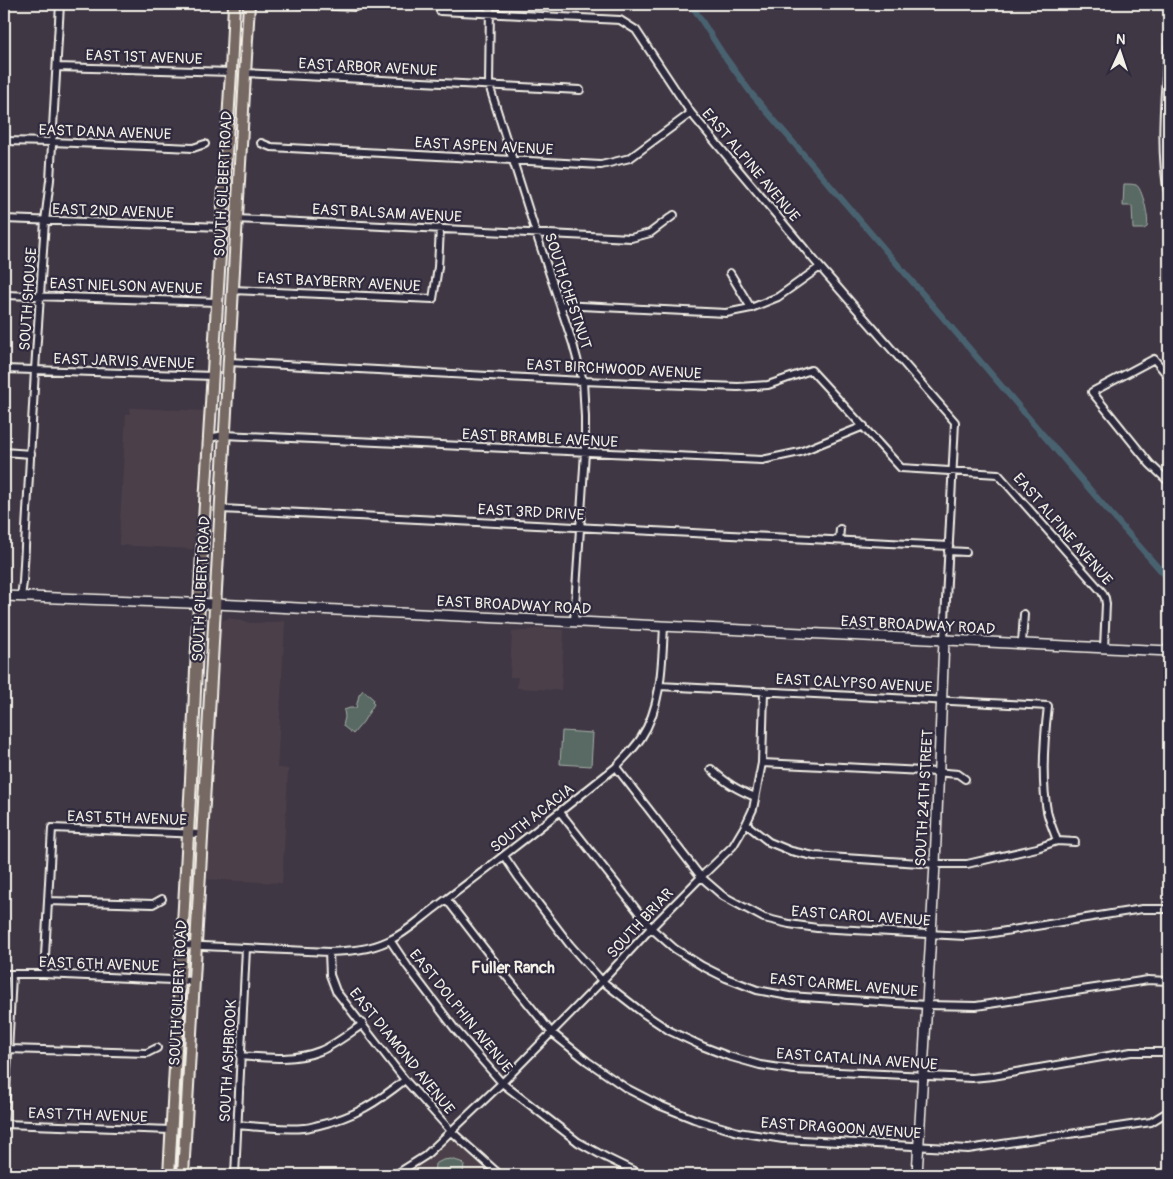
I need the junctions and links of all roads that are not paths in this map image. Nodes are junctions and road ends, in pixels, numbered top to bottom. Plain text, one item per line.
1 (60, 4) edge
2 (234, 4) edge
3 (249, 4) edge
4 (295, 4) edge
5 (490, 4) edge
6 (355, 7) dead end
7 (440, 11) dead end
8 (490, 13) junction
9 (1169, 32) edge
10 (57, 67) junction
11 (231, 72) junction
12 (245, 73) junction
13 (489, 85) junction
14 (580, 90) dead end
15 (691, 113) junction
16 (4, 141) edge
17 (52, 142) junction
18 (261, 143) dead end
19 (205, 144) dead end
20 (513, 160) junction
21 (1169, 198) edge
22 (674, 215) dead end
23 (4, 219) edge
24 (236, 219) junction
25 (46, 221) junction
26 (222, 227) junction
27 (440, 228) junction
28 (536, 233) junction
29 (820, 267) junction
30 (730, 273) dead end
31 (232, 290) junction
32 (4, 295) edge
33 (40, 296) junction
34 (217, 302) junction
35 (560, 306) junction
36 (751, 308) junction
37 (228, 362) junction
38 (4, 369) edge
39 (35, 370) junction
40 (213, 376) junction
41 (1169, 377) edge
42 (583, 381) junction
43 (955, 422) joint
44 (864, 426) junction
45 (224, 435) junction
46 (209, 438) junction
47 (4, 452) edge
48 (585, 452) junction
49 (31, 454) junction
50 (953, 472) junction
51 (1169, 482) edge
52 (221, 509) junction
53 (580, 527) junction
54 (840, 529) dead end
55 (839, 540) junction
56 (949, 548) junction
57 (966, 552) dead end
58 (4, 596) edge
59 (21, 597) junction
60 (199, 603) junction
61 (215, 604) junction
62 (1024, 614) dead end
63 (574, 621) junction
64 (664, 626) junction
65 (944, 640) junction
66 (1022, 643) junction
67 (1104, 648) junction
68 (1169, 651) edge
69 (659, 686) junction
70 (764, 692) junction
71 (942, 700) junction
72 (194, 711) junction
73 (206, 761) junction
74 (762, 763) junction
75 (616, 767) junction
76 (711, 769) dead end
77 (938, 772) junction
78 (191, 778) junction
79 (965, 779) dead end
80 (756, 797) junction
81 (203, 808) junction
82 (560, 812) junction
83 (746, 824) junction
84 (188, 833) junction
85 (202, 834) junction
86 (1057, 840) junction
87 (1075, 842) dead end
88 (504, 856) junction
89 (934, 864) junction
90 (701, 877) junction
91 (162, 899) dead end
92 (447, 900) junction
93 (48, 901) junction
94 (1169, 909) edge
95 (651, 928) junction
96 (930, 934) junction
97 (390, 940) junction
98 (181, 945) junction
99 (195, 946) junction
100 (246, 948) junction
101 (329, 952) junction
102 (4, 974) edge
103 (12, 974) junction
104 (44, 974) junction
105 (179, 980) junction
106 (193, 980) junction
107 (602, 981) junction
108 (1169, 981) edge
109 (927, 1005) junction
110 (363, 1024) junction
111 (551, 1032) junction
112 (157, 1048) dead end
113 (8, 1049) junction
114 (1169, 1052) edge
115 (240, 1056) junction
116 (923, 1076) junction
117 (405, 1080) junction
118 (502, 1083) junction
119 (1169, 1111) edge
120 (4, 1124) edge
121 (238, 1125) junction
122 (4, 1129) edge
123 (171, 1130) junction
124 (451, 1131) junction
125 (918, 1145) junction
126 (169, 1175) edge
127 (183, 1175) edge
128 (234, 1175) edge
129 (396, 1175) edge
130 (500, 1175) edge
131 (642, 1175) edge
132 (917, 1175) edge

1 - 10 street, SOUTH SHOUSE
2 - 11 main road, SOUTH GILBERT ROAD
3 - 12 main road, SOUTH GILBERT ROAD
4 - 6 street
5 - 8 street, SOUTH CHESTNUT
7 - 8 street, EAST ALPINE AVENUE
8 - 13 street, SOUTH CHESTNUT
8 - 15 street, EAST ALPINE AVENUE
9 - 21 street
10 - 11 street, EAST 1ST AVENUE
10 - 17 street, SOUTH SHOUSE
11 - 26 main road, SOUTH GILBERT ROAD
12 - 13 street, EAST ARBOR AVENUE
12 - 24 main road, SOUTH GILBERT ROAD
13 - 14 street, EAST ARBOR AVENUE
13 - 20 street, SOUTH CHESTNUT
15 - 20 street, EAST ASPEN AVENUE
15 - 29 street, EAST ALPINE AVENUE
16 - 17 street, EAST DANA AVENUE
17 - 19 street, EAST DANA AVENUE
17 - 25 street, SOUTH SHOUSE
18 - 20 street, EAST ASPEN AVENUE
20 - 28 street, SOUTH CHESTNUT
22 - 28 street, EAST BALSAM AVENUE
23 - 25 street, EAST 2ND AVENUE
24 - 27 street, EAST BALSAM AVENUE
24 - 31 main road, SOUTH GILBERT ROAD
25 - 26 street, EAST 2ND AVENUE
25 - 33 street, SOUTH SHOUSE
26 - 34 main road, SOUTH GILBERT ROAD
27 - 28 street, EAST BALSAM AVENUE
27 - 31 street, EAST BAYBERRY AVENUE
28 - 35 street, SOUTH CHESTNUT
29 - 36 street
29 - 43 street, EAST ALPINE AVENUE
30 - 36 street
31 - 37 main road, SOUTH GILBERT ROAD
32 - 33 street, EAST NIELSON AVENUE
33 - 34 street, EAST NIELSON AVENUE
33 - 39 street, SOUTH SHOUSE
34 - 40 main road, SOUTH GILBERT ROAD
35 - 36 street
35 - 42 street, SOUTH CHESTNUT
37 - 42 street, EAST BIRCHWOOD AVENUE
37 - 45 main road, SOUTH GILBERT ROAD
38 - 39 street, EAST JARVIS AVENUE
39 - 40 street, EAST JARVIS AVENUE
39 - 49 street, SOUTH SHOUSE
40 - 46 main road, SOUTH GILBERT ROAD
41 - 51 street
42 - 44 street, EAST BIRCHWOOD AVENUE
42 - 48 street, SOUTH CHESTNUT
43 - 50 street, SOUTH 24TH STREET
44 - 48 street, EAST BRAMBLE AVENUE
44 - 50 street, EAST BIRCHWOOD AVENUE
45 - 46 street, EAST BRAMBLE AVENUE
45 - 48 street, EAST BRAMBLE AVENUE
45 - 52 main road, SOUTH GILBERT ROAD
46 - 60 main road, SOUTH GILBERT ROAD
47 - 49 street
48 - 53 street, SOUTH CHESTNUT
49 - 59 street, SOUTH SHOUSE
50 - 56 street, SOUTH 24TH STREET
50 - 67 street, EAST ALPINE AVENUE
52 - 53 street, EAST 3RD DRIVE
52 - 61 main road, SOUTH GILBERT ROAD
53 - 55 street, EAST 3RD DRIVE
53 - 63 street, SOUTH CHESTNUT
54 - 55 street
55 - 56 street, EAST 3RD DRIVE
56 - 57 street, EAST 3RD DRIVE
56 - 65 street, SOUTH 24TH STREET
58 - 59 main road, EAST BROADWAY ROAD
59 - 60 main road, EAST BROADWAY ROAD
60 - 61 main road, EAST BROADWAY ROAD
60 - 72 main road, SOUTH GILBERT ROAD
61 - 63 main road, EAST BROADWAY ROAD
61 - 73 main road, SOUTH GILBERT ROAD
62 - 66 street
63 - 64 main road, EAST BROADWAY ROAD
64 - 65 main road, EAST BROADWAY ROAD
64 - 69 street, SOUTH ACACIA
65 - 66 main road, EAST BROADWAY ROAD
65 - 71 main road, SOUTH 24TH STREET
66 - 67 main road, EAST BROADWAY ROAD
67 - 68 main road, EAST BROADWAY ROAD
69 - 70 street, EAST CALYPSO AVENUE
69 - 75 street, SOUTH ACACIA
70 - 71 street, EAST CALYPSO AVENUE
70 - 74 street, SOUTH BRIAR
71 - 77 main road, SOUTH 24TH STREET
71 - 86 street, EAST CALYPSO AVENUE
72 - 73 main road
72 - 78 main road, SOUTH GILBERT ROAD
73 - 81 main road, SOUTH GILBERT ROAD
74 - 77 street
74 - 80 street, SOUTH BRIAR
75 - 82 street, SOUTH ACACIA
75 - 90 street, EAST CAROL AVENUE
76 - 80 street
77 - 79 street
77 - 89 main road, SOUTH 24TH STREET
78 - 81 main road
78 - 84 main road, SOUTH GILBERT ROAD
80 - 83 street, SOUTH BRIAR
81 - 85 main road, SOUTH GILBERT ROAD
82 - 88 street, SOUTH ACACIA
82 - 95 street, EAST CARMEL AVENUE
83 - 89 street
83 - 90 street, SOUTH BRIAR
84 - 85 street, EAST 5TH AVENUE
84 - 93 street, EAST 5TH AVENUE
84 - 98 main road, SOUTH GILBERT ROAD
85 - 99 main road, SOUTH GILBERT ROAD
86 - 87 street
86 - 89 street
88 - 92 street, SOUTH ACACIA
88 - 107 street, EAST CATALINA AVENUE
89 - 96 main road, SOUTH 24TH STREET
90 - 95 street, SOUTH BRIAR
90 - 96 street, EAST CAROL AVENUE
91 - 93 street
92 - 97 street, SOUTH ACACIA
92 - 111 street, EAST DRAGOON AVENUE
93 - 104 street
94 - 96 street, EAST CAROL AVENUE
95 - 107 street, SOUTH BRIAR
95 - 109 street, EAST CARMEL AVENUE
96 - 109 main road, SOUTH 24TH STREET
97 - 101 street, SOUTH ACACIA
97 - 118 street, EAST DOLPHIN AVENUE
98 - 99 street, SOUTH ACACIA
98 - 105 main road, SOUTH GILBERT ROAD
99 - 100 street, SOUTH ACACIA
99 - 106 main road, SOUTH GILBERT ROAD
100 - 101 street, SOUTH ACACIA
100 - 115 street, SOUTH ASHBROOK
101 - 110 street, EAST DIAMOND AVENUE
102 - 103 street, EAST 6TH AVENUE
103 - 104 street, EAST 6TH AVENUE
103 - 113 street
104 - 105 street, EAST 6TH AVENUE
105 - 106 street, EAST 6TH AVENUE
105 - 123 main road, SOUTH GILBERT ROAD
106 - 127 main road, SOUTH GILBERT ROAD
107 - 111 street, SOUTH BRIAR
107 - 116 street, EAST CATALINA AVENUE
108 - 109 street, EAST CARMEL AVENUE
109 - 116 main road, SOUTH 24TH STREET
110 - 115 street
110 - 117 street, EAST DIAMOND AVENUE
111 - 118 street, SOUTH BRIAR
111 - 125 street, EAST DRAGOON AVENUE
112 - 113 street
113 - 120 street
114 - 116 street, EAST CATALINA AVENUE
115 - 121 street, SOUTH ASHBROOK
116 - 125 main road, SOUTH 24TH STREET
117 - 121 street
117 - 124 street, EAST DIAMOND AVENUE
118 - 124 street, SOUTH BRIAR
118 - 131 street, EAST DOLPHIN AVENUE
119 - 125 street, EAST DRAGOON AVENUE
120 - 122 street
120 - 123 street, EAST 7TH AVENUE
121 - 128 street, SOUTH ASHBROOK
123 - 126 main road, SOUTH GILBERT ROAD
124 - 129 street, SOUTH BRIAR
124 - 130 street, EAST DIAMOND AVENUE
125 - 132 main road, SOUTH 24TH STREET

